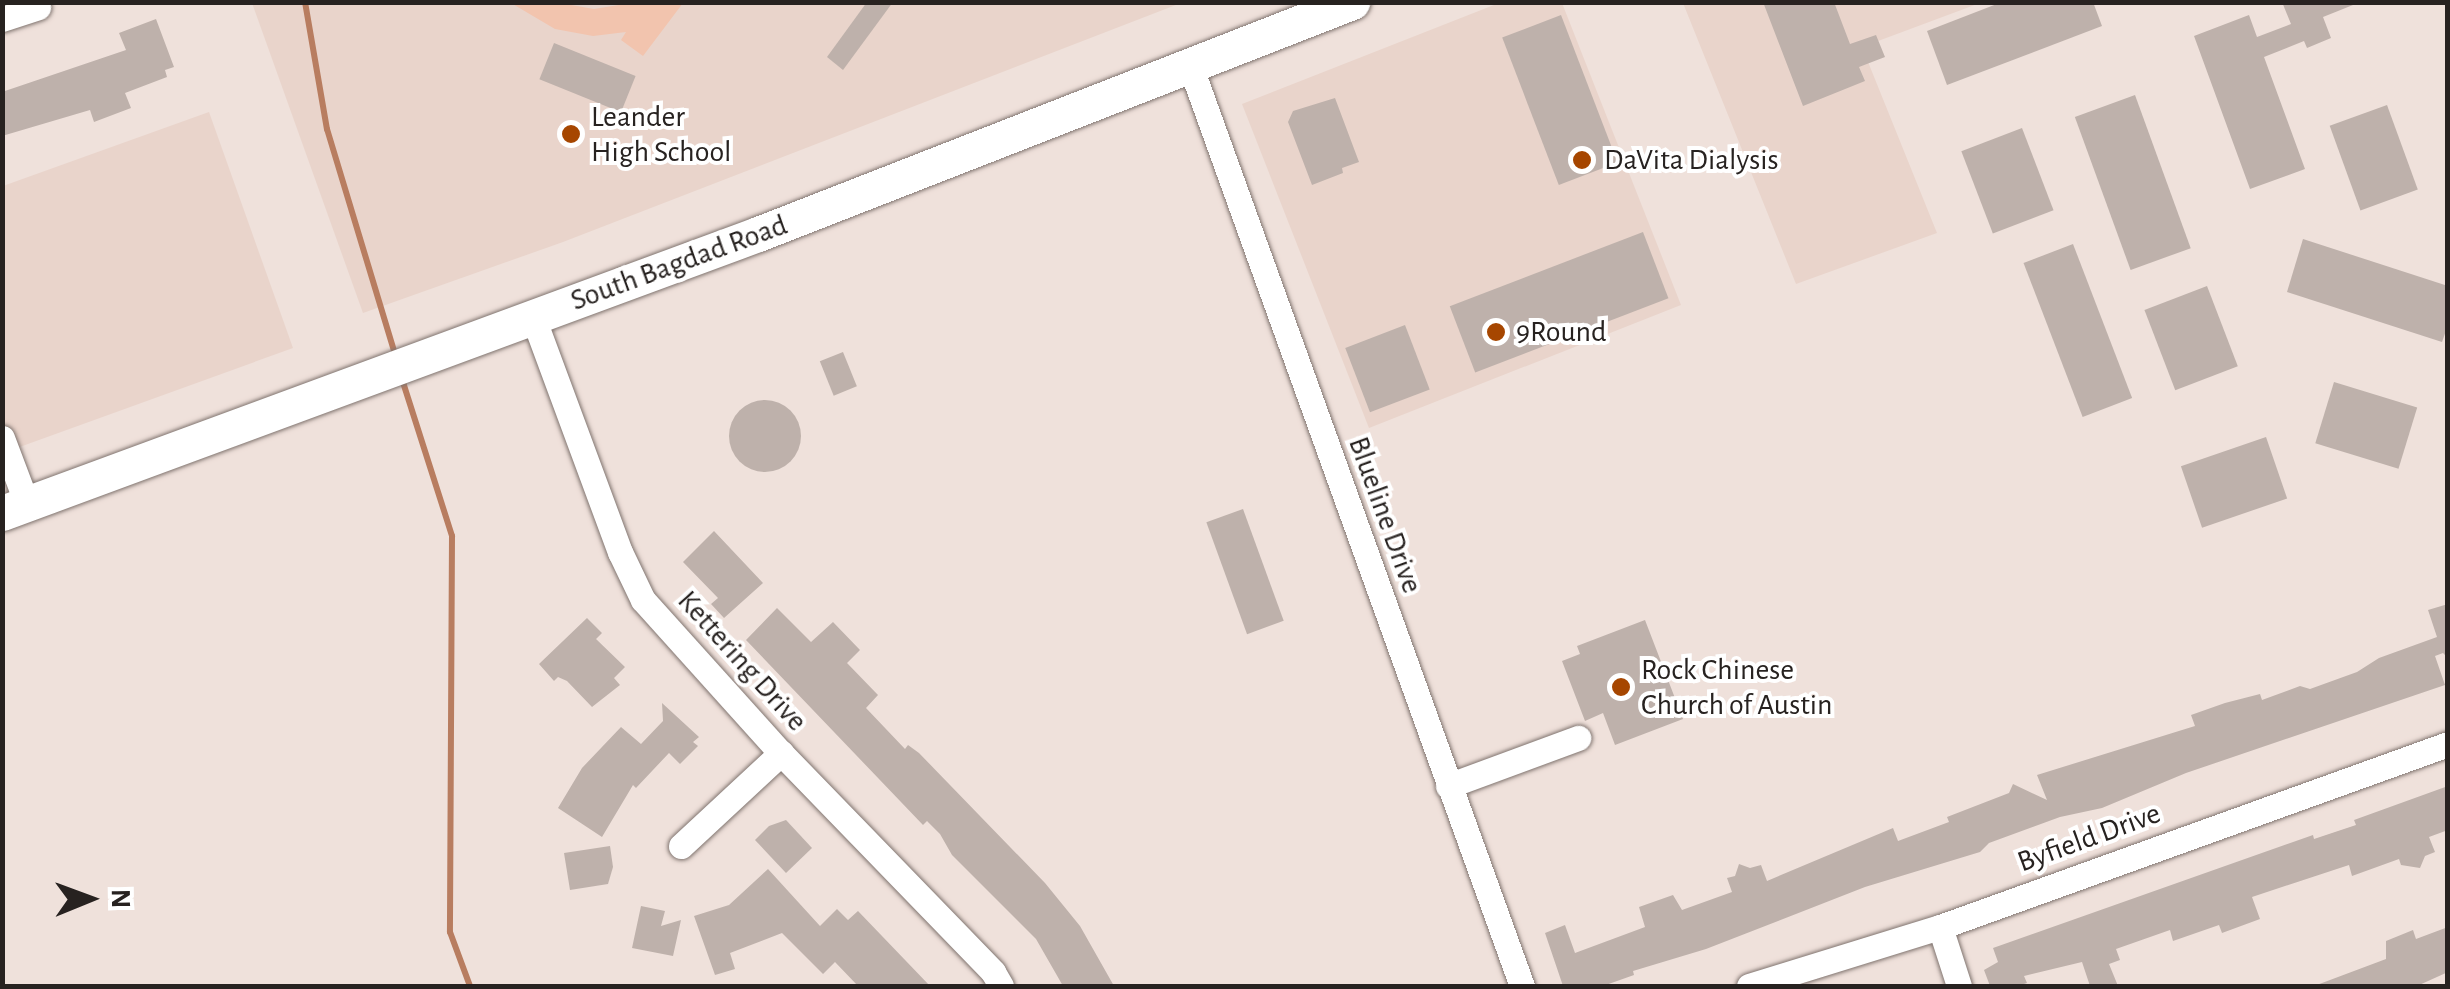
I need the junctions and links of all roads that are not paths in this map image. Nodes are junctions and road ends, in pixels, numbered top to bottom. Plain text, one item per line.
1 (1352, 2) edge
2 (38, 7) dead end
3 (2, 19) edge
4 (1190, 66) junction
5 (532, 317) junction
6 (2, 438) edge
7 (15, 509) edge
8 (1578, 738) dead end
9 (2448, 744) edge
10 (782, 752) junction
11 (1448, 786) junction
12 (681, 846) dead end
13 (1940, 927) junction
14 (1001, 986) edge
15 (1522, 986) edge
16 (1750, 986) edge
17 (1959, 986) edge

1 - 4 main road, South Bagdad Road
2 - 3 street
4 - 5 main road, South Bagdad Road
4 - 11 street, Blueline Drive
5 - 7 main road, South Bagdad Road
5 - 10 street, Kettering Drive
6 - 7 street
8 - 11 street
9 - 13 street, Byfield Drive
10 - 12 street
10 - 14 street, Kettering Drive
11 - 15 street, Blueline Drive
13 - 16 street, Byfield Drive
13 - 17 street

